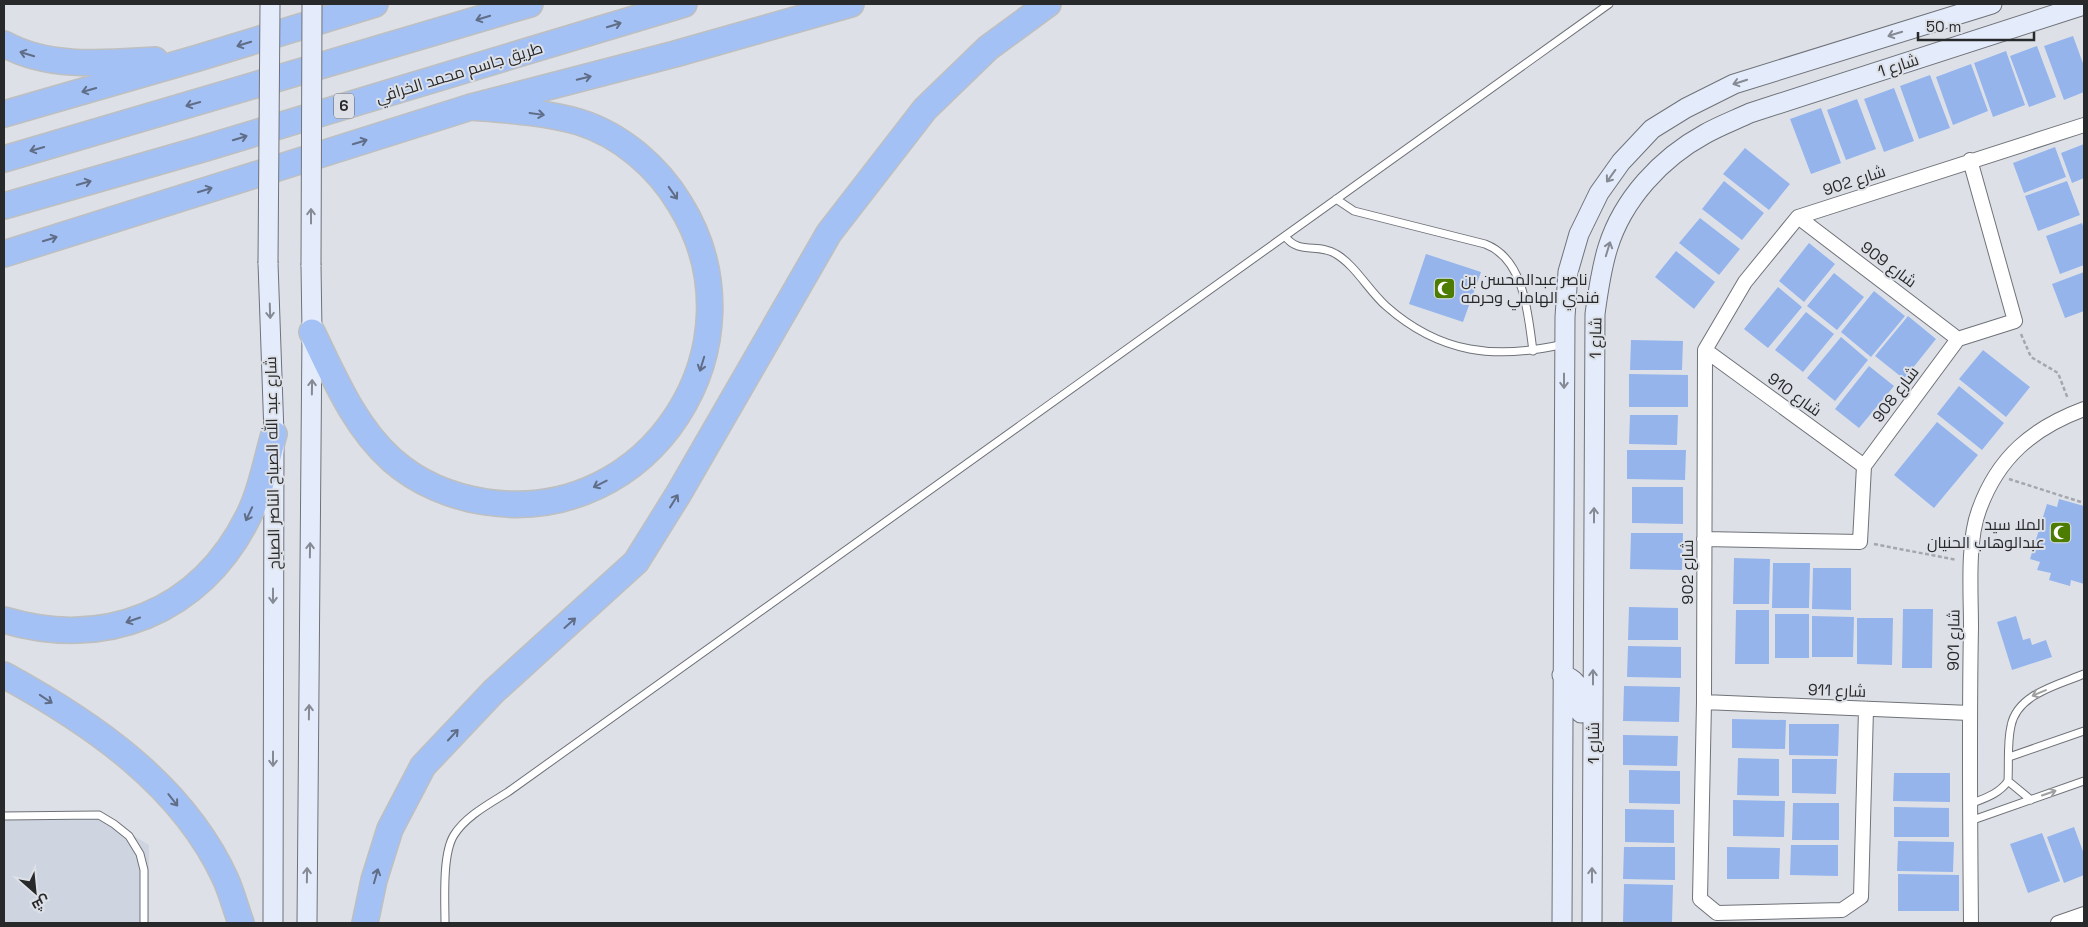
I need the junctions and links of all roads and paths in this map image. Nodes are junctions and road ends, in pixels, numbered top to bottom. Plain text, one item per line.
1 (270, 4) edge
2 (312, 4) edge
3 (375, 4) edge
4 (530, 4) edge
5 (684, 4) edge
6 (851, 4) edge
7 (1048, 4) edge
8 (1609, 4) edge
9 (1992, 4) edge
10 (2084, 5) edge
11 (2066, 7) edge
12 (4, 44) edge
13 (198, 58) junction
14 (471, 107) junction
15 (4, 114) edge
16 (2084, 124) edge
17 (4, 159) edge
18 (1970, 160) junction
19 (1336, 199) junction
20 (4, 206) edge
21 (1798, 216) junction
22 (1285, 236) junction
23 (4, 254) edge
24 (2015, 321) junction
25 (312, 332) junction
26 (1958, 339) junction
27 (1564, 344) junction
28 (1705, 350) junction
29 (1533, 351) junction
30 (2079, 411) edge
31 (274, 434) junction
32 (1864, 466) junction
33 (1996, 475) junction
34 (2084, 503) edge
35 (1704, 540) junction
36 (1860, 542) junction
37 (1972, 563) junction
38 (4, 620) edge
39 (2084, 674) edge
40 (4, 675) edge
41 (1562, 675) junction
42 (1704, 702) junction
43 (1866, 709) junction
44 (1970, 712) junction
45 (2084, 731) edge
46 (2009, 757) junction
47 (1592, 763) junction
48 (2008, 781) junction
49 (2084, 781) edge
50 (2031, 800) junction
51 (1970, 804) junction
52 (4, 816) edge
53 (1970, 821) junction
54 (2084, 914) edge
55 (144, 923) edge
56 (240, 923) edge
57 (273, 923) edge
58 (307, 923) edge
59 (365, 923) edge
60 (445, 923) edge
61 (1562, 923) edge
62 (1592, 923) edge
63 (1971, 923) edge
64 (2058, 923) edge

1 -> 31 street, شارع عبد الله الصباح الناصر الصباح, bridge
25 -> 2 street, bridge
3 -> 13 highway
4 -> 17 highway
20 -> 5 highway, طريق جاسم محمد الخرافي / 6
14 -> 6 highway
59 -> 7 highway
8 - 19 lane
9 -> 27 street, شارع 1
10 - 11 street, شارع 1
47 -> 11 street, شارع 1
13 -> 12 highway
13 -> 15 highway
23 -> 14 highway
14 -> 25 highway
16 - 18 street, شارع 902
18 - 21 street, شارع 902
18 - 24 street
19 - 22 lane
19 - 29 lane
21 - 26 street, شارع 909
21 - 28 street
22 - 29 lane
22 - 60 lane
24 - 26 street
24 - 30 path
58 -> 25 street
26 - 32 street, شارع 908
27 - 29 lane
27 -> 41 street, شارع 1
28 - 32 street, شارع 910
28 - 35 street, شارع 902
30 - 33 street, شارع 901
31 -> 38 highway
31 -> 57 street, شارع عبد الله الصباح الناصر الصباح
32 - 36 street
33 - 34 path
33 - 37 street, شارع 901
35 - 36 street
35 - 42 street, شارع 902
36 - 37 path
37 - 44 street, شارع 901
39 -> 46 lane
40 -> 56 highway
41 - 47 street
41 - 61 street, شارع 1
42 - 43 street, شارع 911
42 - 43 street, شارع 902
43 - 44 street, شارع 911
44 - 51 street, شارع 901
45 - 46 lane
46 - 48 lane
62 -> 47 street, شارع 1
48 - 50 lane
48 - 51 lane
50 -> 49 lane
50 - 53 lane
51 - 53 street, شارع 901
52 - 55 lane
53 - 63 street, شارع 901
54 - 64 street

